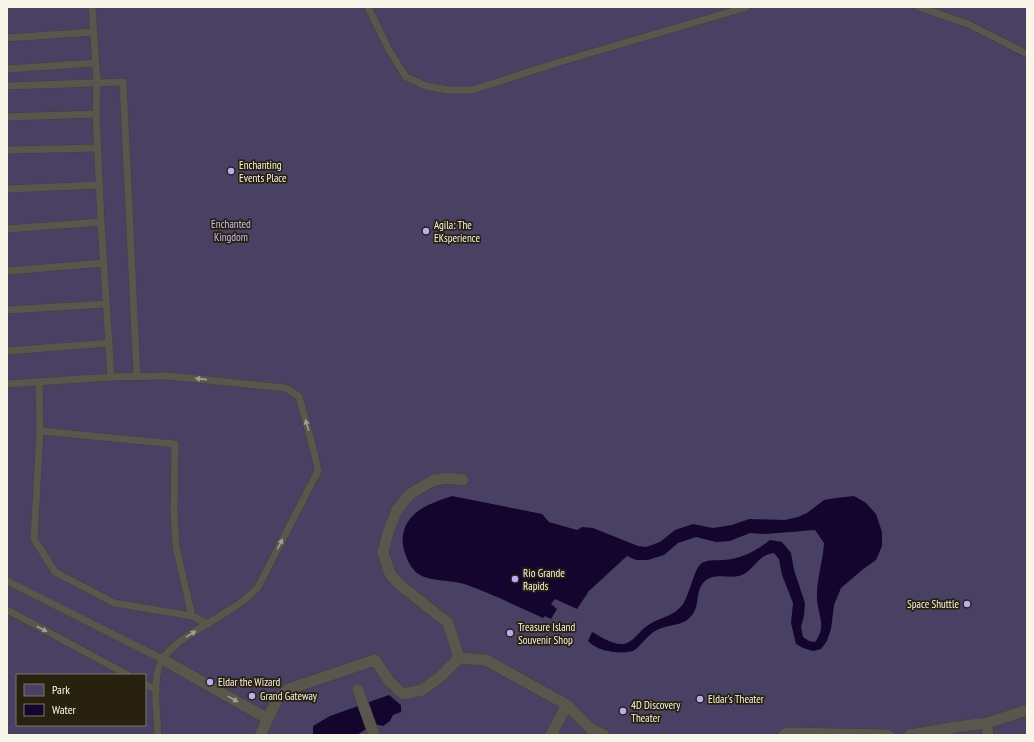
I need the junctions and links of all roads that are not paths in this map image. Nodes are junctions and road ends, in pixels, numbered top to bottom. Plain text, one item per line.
1 (92, 7) edge
2 (368, 7) edge
3 (747, 7) edge
4 (919, 7) edge
5 (93, 32) junction
6 (7, 38) edge
7 (1027, 54) edge
8 (95, 63) junction
9 (7, 69) edge
10 (97, 82) junction
11 (7, 86) edge
12 (96, 114) junction
13 (7, 117) edge
14 (98, 148) junction
15 (7, 150) edge
16 (100, 185) junction
17 (7, 189) edge
18 (101, 222) junction
19 (7, 228) edge
20 (104, 263) junction
21 (7, 271) edge
22 (106, 304) junction
23 (7, 310) edge
24 (109, 343) junction
25 (7, 351) edge
26 (137, 376) junction
27 (111, 377) junction
28 (39, 382) junction
29 (7, 384) edge
30 (40, 431) junction
31 (463, 480) dead end
32 (7, 581) edge
33 (7, 611) edge
34 (192, 616) junction
35 (208, 624) junction
36 (460, 658) junction
37 (162, 659) junction
38 (126, 674) edge
39 (146, 685) edge
40 (156, 690) junction
41 (358, 690) dead end
42 (567, 705) junction
43 (1027, 710) edge
44 (268, 718) junction
45 (987, 723) junction
46 (589, 732) edge
47 (158, 735) edge
48 (260, 735) edge
49 (374, 735) edge
50 (551, 735) edge
51 (604, 735) edge
52 (784, 735) edge
53 (888, 735) edge
54 (910, 735) edge
55 (988, 735) edge

1 - 5 lane
2 - 3 lane
4 - 7 lane
5 - 6 lane
5 - 8 lane
8 - 9 lane
8 - 10 lane
10 - 11 lane
10 - 12 lane
10 - 26 lane
12 - 13 lane
12 - 14 lane
14 - 15 lane
14 - 16 lane
16 - 17 lane
16 - 18 lane
18 - 19 lane
18 - 20 lane
20 - 21 lane
20 - 22 lane
22 - 23 lane
22 - 24 lane
24 - 25 lane
24 - 27 lane
26 - 27 lane
35 -> 26 lane
27 - 28 lane
28 - 29 lane
28 - 30 lane
30 - 34 lane
30 - 34 lane
31 - 36 street
32 - 37 lane
33 -> 38 lane
34 - 35 lane
37 -> 35 lane
36 - 42 street
36 - 44 street
37 - 40 lane
37 -> 44 street
39 - 40 lane
40 - 47 lane
41 - 49 street
42 - 46 street
42 - 50 street
43 - 45 street
44 - 48 street
45 - 54 street
45 - 55 street
46 - 51 street
52 - 53 street

